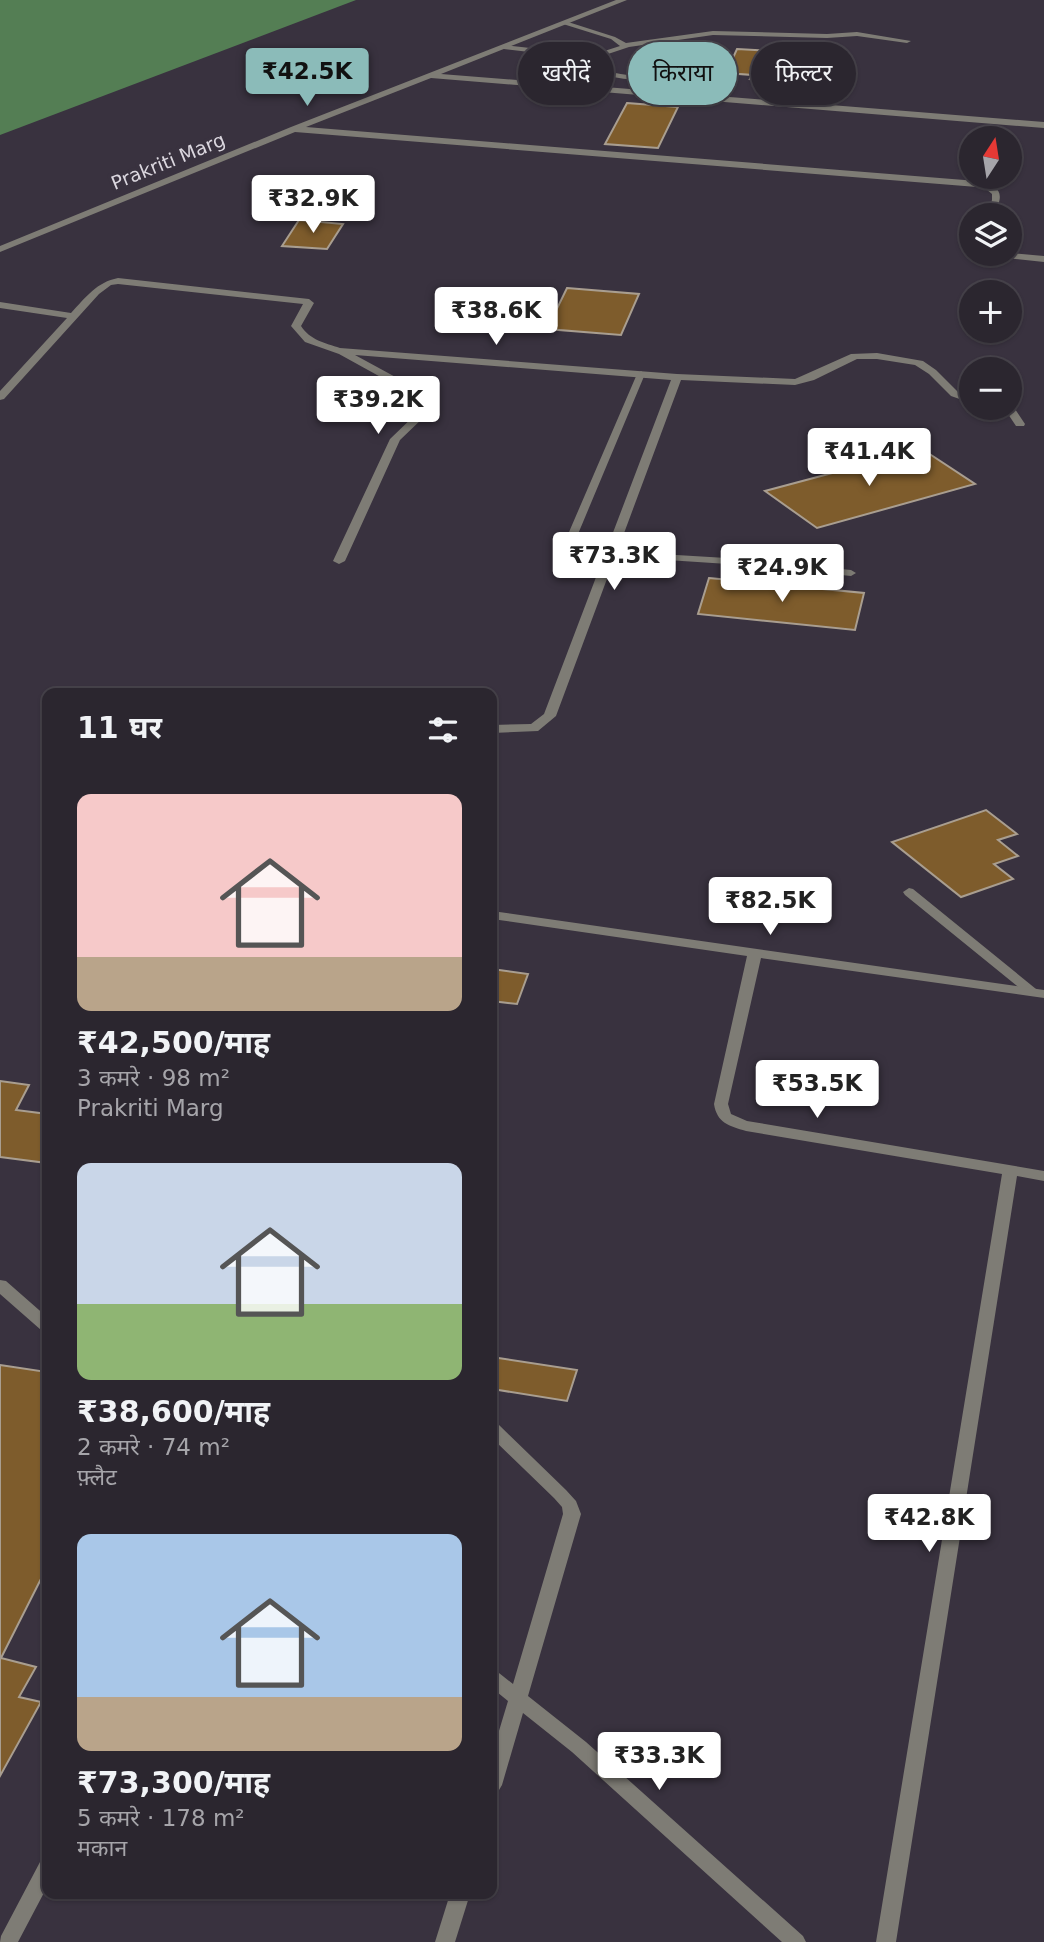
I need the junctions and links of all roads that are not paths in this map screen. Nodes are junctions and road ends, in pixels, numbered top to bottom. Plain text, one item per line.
1 (623, 0) edge
2 (565, 23) junction
3 (907, 41) dead end
4 (626, 45) junction
5 (504, 47) junction
6 (518, 49) edge
7 (614, 51) edge
8 (428, 76) junction
9 (1044, 125) edge
10 (294, 129) junction
11 (995, 203) edge
12 (0, 249) edge
13 (1022, 257) edge
14 (1044, 259) edge
15 (0, 305) edge
16 (72, 316) junction
17 (339, 351) junction
18 (641, 374) junction
19 (677, 377) junction
20 (959, 396) edge
21 (0, 397) edge
22 (1017, 420) edge
23 (1020, 425) dead end
24 (568, 546) dead end
25 (610, 554) junction
26 (339, 561) dead end
27 (851, 573) dead end
28 (497, 729) edge
29 (909, 892) dead end
30 (497, 916) edge
31 (755, 953) junction
32 (1038, 993) edge
33 (1010, 1171) junction
34 (1044, 1176) edge
35 (0, 1285) edge
36 (42, 1322) edge
37 (497, 1433) edge
38 (497, 1682) edge
39 (518, 1697) junction
40 (497, 1768) edge
41 (42, 1877) edge
42 (458, 1899) edge
43 (8, 1942) edge
44 (445, 1942) edge
45 (796, 1942) edge
46 (886, 1942) edge

1 - 2 street, Prakriti Marg
2 - 4 lane
2 - 5 street, Prakriti Marg
3 - 4 lane
4 - 7 lane
5 - 6 lane
5 - 8 street, Prakriti Marg
8 - 9 street
8 - 10 street, Prakriti Marg
10 - 11 street
10 - 12 street, Prakriti Marg
13 - 14 street
15 - 16 street
16 - 17 street
16 - 21 street
17 - 18 street
17 - 26 street
18 - 19 street
18 - 24 lane
19 - 20 street
19 - 25 street
22 - 23 street
25 - 27 lane
25 - 28 street
29 - 32 lane
30 - 31 street
31 - 32 street
31 - 33 street
33 - 34 street
33 - 46 street
35 - 36 street
37 - 39 street
38 - 39 street
39 - 40 street
39 - 45 street
41 - 43 street
42 - 44 street

